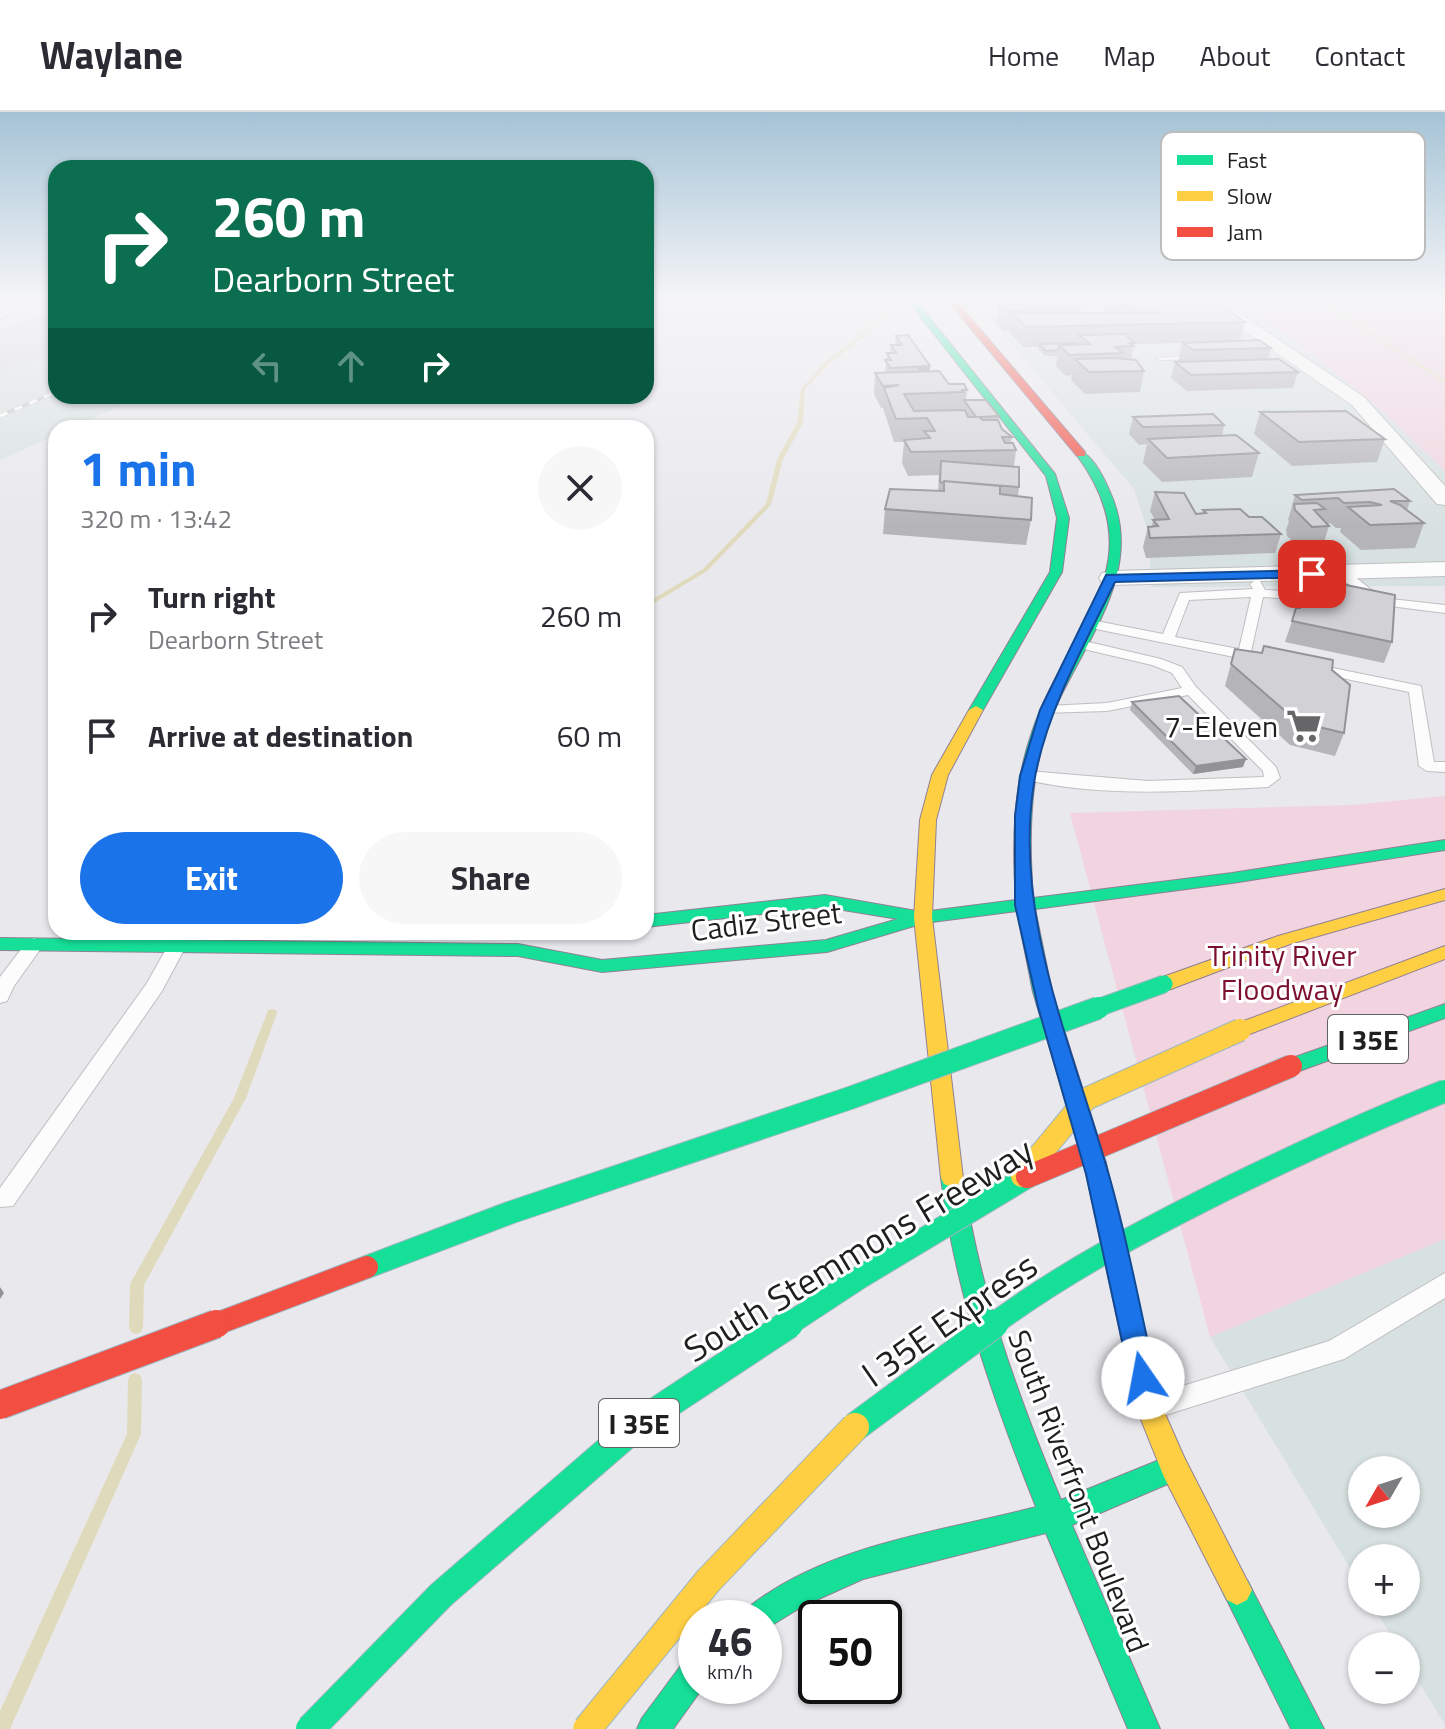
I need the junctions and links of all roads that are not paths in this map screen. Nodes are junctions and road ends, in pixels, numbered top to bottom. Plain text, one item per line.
1 (972, 376) edge
2 (1017, 376) edge
3 (1323, 376) edge
4 (1445, 499) edge
5 (1445, 569) edge
6 (1342, 573) junction
7 (1104, 577) junction
8 (1255, 584) junction
9 (1184, 587) junction
10 (1333, 598) edge
11 (1348, 599) edge
12 (1378, 601) junction
13 (1445, 609) edge
14 (1091, 624) junction
15 (1168, 639) junction
16 (1080, 644) junction
17 (1244, 655) junction
18 (1275, 661) edge
19 (1291, 664) edge
20 (1191, 690) junction
21 (983, 695) junction
22 (1009, 701) dead end
23 (1040, 708) junction
24 (1445, 767) edge
25 (1028, 776) junction
26 (1445, 845) edge
27 (1445, 894) edge
28 (1024, 905) junction
29 (923, 917) junction
30 (654, 920) edge
31 (550, 940) edge
32 (0, 944) edge
33 (35, 944) junction
34 (177, 946) junction
35 (518, 950) junction
36 (1445, 952) edge
37 (0, 996) edge
38 (1445, 1011) edge
39 (1445, 1091) edge
40 (1018, 1181) junction
41 (0, 1198) edge
42 (1445, 1284) edge
43 (0, 1405) edge
44 (1149, 1407) junction
45 (1174, 1467) junction
46 (1052, 1517) junction
47 (778, 1600) edge
48 (678, 1695) edge
49 (310, 1729) edge
50 (587, 1729) edge
51 (653, 1729) edge
52 (1144, 1729) edge
53 (1308, 1729) edge

1 - 21 main road, South Riverfront Boulevard
2 - 7 main road
3 - 4 street
5 - 6 street
6 - 8 street
6 - 12 lane
7 - 9 street
7 - 14 main road
8 - 9 street
8 - 10 lane
8 - 17 lane
9 - 15 lane
11 - 12 lane
12 - 13 lane
14 - 15 lane
14 - 16 main road
15 - 17 lane
16 - 20 lane
16 - 23 main road
17 - 18 lane
19 - 24 lane
20 - 23 lane
20 - 25 lane
21 - 22 main road
21 - 29 main road, South Riverfront Boulevard
23 - 25 main road
25 - 28 main road
26 - 28 main road, Cadiz Street
27 - 43 main road, bridge
28 - 29 main road, Cadiz Street
28 - 44 main road
29 - 30 main road, Cadiz Street
29 - 35 main road, Cadiz Street
29 - 46 main road, South Riverfront Boulevard
31 - 35 main road, Cadiz Street
32 - 33 main road, Cadiz Street
33 - 34 main road, Cadiz Street
33 - 37 lane
34 - 35 main road, Cadiz Street
34 - 41 lane
36 - 40 main road, bridge
38 - 40 main road, South Stemmons Freeway / I 35E, bridge
39 - 50 main road, I 35E Express, bridge
40 - 49 main road, South Stemmons Freeway / I 35E, bridge
42 - 44 lane
44 - 45 main road
45 - 46 main road
45 - 53 main road
46 - 47 main road
46 - 52 main road, South Riverfront Boulevard
48 - 51 main road

